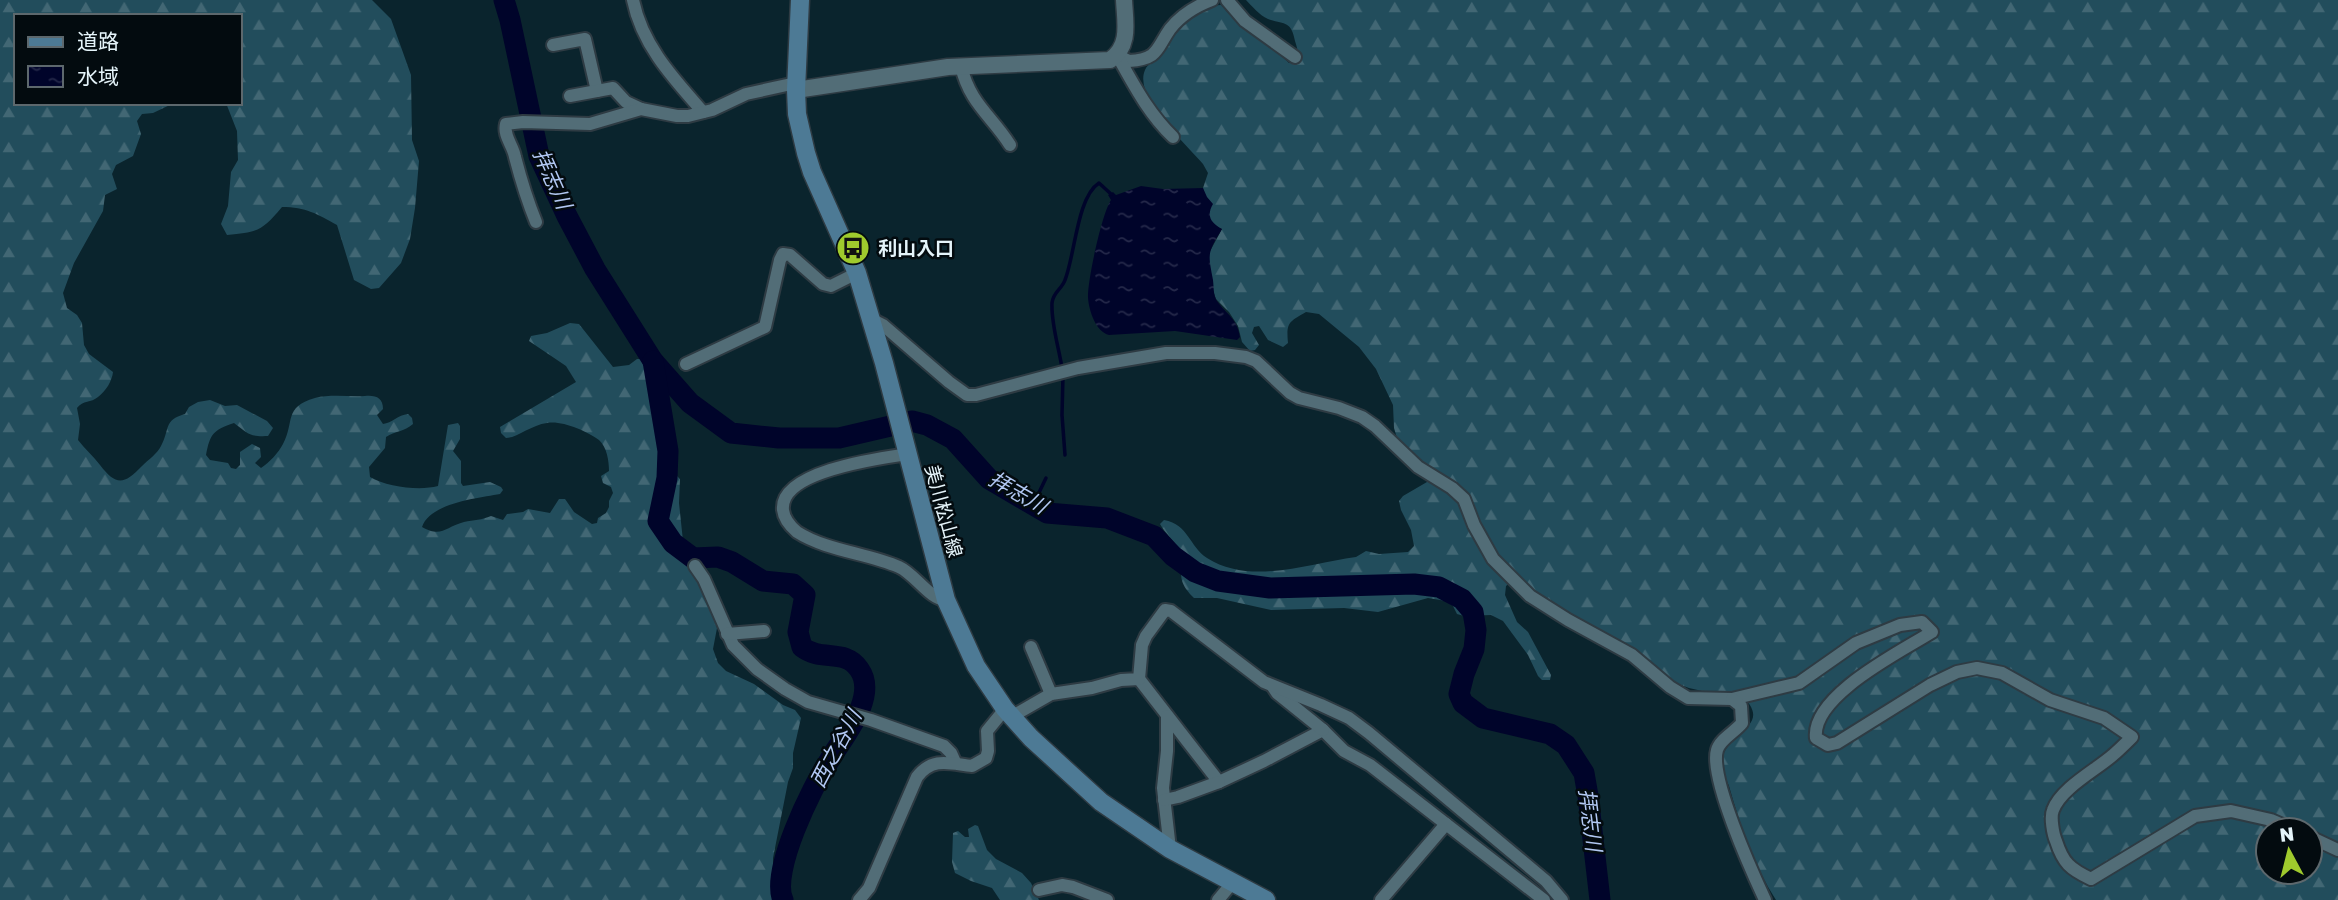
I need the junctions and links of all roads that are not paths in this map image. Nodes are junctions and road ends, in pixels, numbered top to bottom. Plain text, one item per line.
1 (633, 0) edge
2 (800, 0) edge
3 (1124, 0) edge
4 (1212, 0) edge
5 (1227, 0) edge
6 (558, 40) dead end
7 (1117, 55) junction
8 (1295, 57) dead end
9 (961, 66) junction
10 (796, 87) junction
11 (597, 91) junction
12 (570, 96) dead end
13 (641, 109) junction
14 (703, 112) junction
15 (1173, 137) dead end
16 (1010, 145) dead end
17 (536, 222) dead end
18 (857, 273) junction
19 (871, 319) junction
20 (686, 364) dead end
21 (905, 446) junction
22 (695, 566) dead end
23 (946, 600) junction
24 (764, 631) dead end
25 (727, 634) junction
26 (1031, 647) dead end
27 (1139, 679) junction
28 (1272, 686) junction
29 (1051, 694) junction
30 (1732, 699) junction
31 (1008, 713) junction
32 (1167, 715) junction
33 (1323, 730) junction
34 (955, 762) junction
35 (1219, 782) junction
36 (1164, 800) junction
37 (2254, 816) edge
38 (1446, 824) junction
39 (1170, 849) junction
40 (1233, 882) junction
41 (1039, 890) dead end
42 (859, 900) edge
43 (1107, 900) edge
44 (1217, 900) edge
45 (1266, 900) edge
46 (1381, 900) edge
47 (1544, 900) edge
48 (1562, 900) edge
49 (1765, 900) edge

1 - 14 street
2 - 10 main road, 美川松山線
3 - 7 street
4 - 7 street
5 - 8 street
6 - 11 street
7 - 9 street
7 - 15 street
9 - 10 street
9 - 16 street
10 - 14 street
10 - 18 main road, 美川松山線
11 - 12 street
11 - 13 street
13 - 14 street
13 - 17 street
18 - 19 main road, 美川松山線
18 - 20 street
19 - 21 main road, 美川松山線
19 - 30 street
21 - 23 main road, 美川松山線
21 - 23 street
22 - 25 street
23 - 31 main road, 美川松山線
24 - 25 street
25 - 34 street
26 - 29 street
27 - 28 street
27 - 29 street
27 - 32 street
28 - 33 street
28 - 48 street
29 - 31 street
30 - 37 street
30 - 49 street
31 - 34 street
31 - 39 main road, 美川松山線
32 - 35 street
32 - 36 street
33 - 35 street
33 - 38 street
34 - 42 street
35 - 36 street
36 - 39 street
38 - 46 street
38 - 47 street
39 - 40 main road, 美川松山線
40 - 44 street
40 - 45 main road, 美川松山線
41 - 43 street

